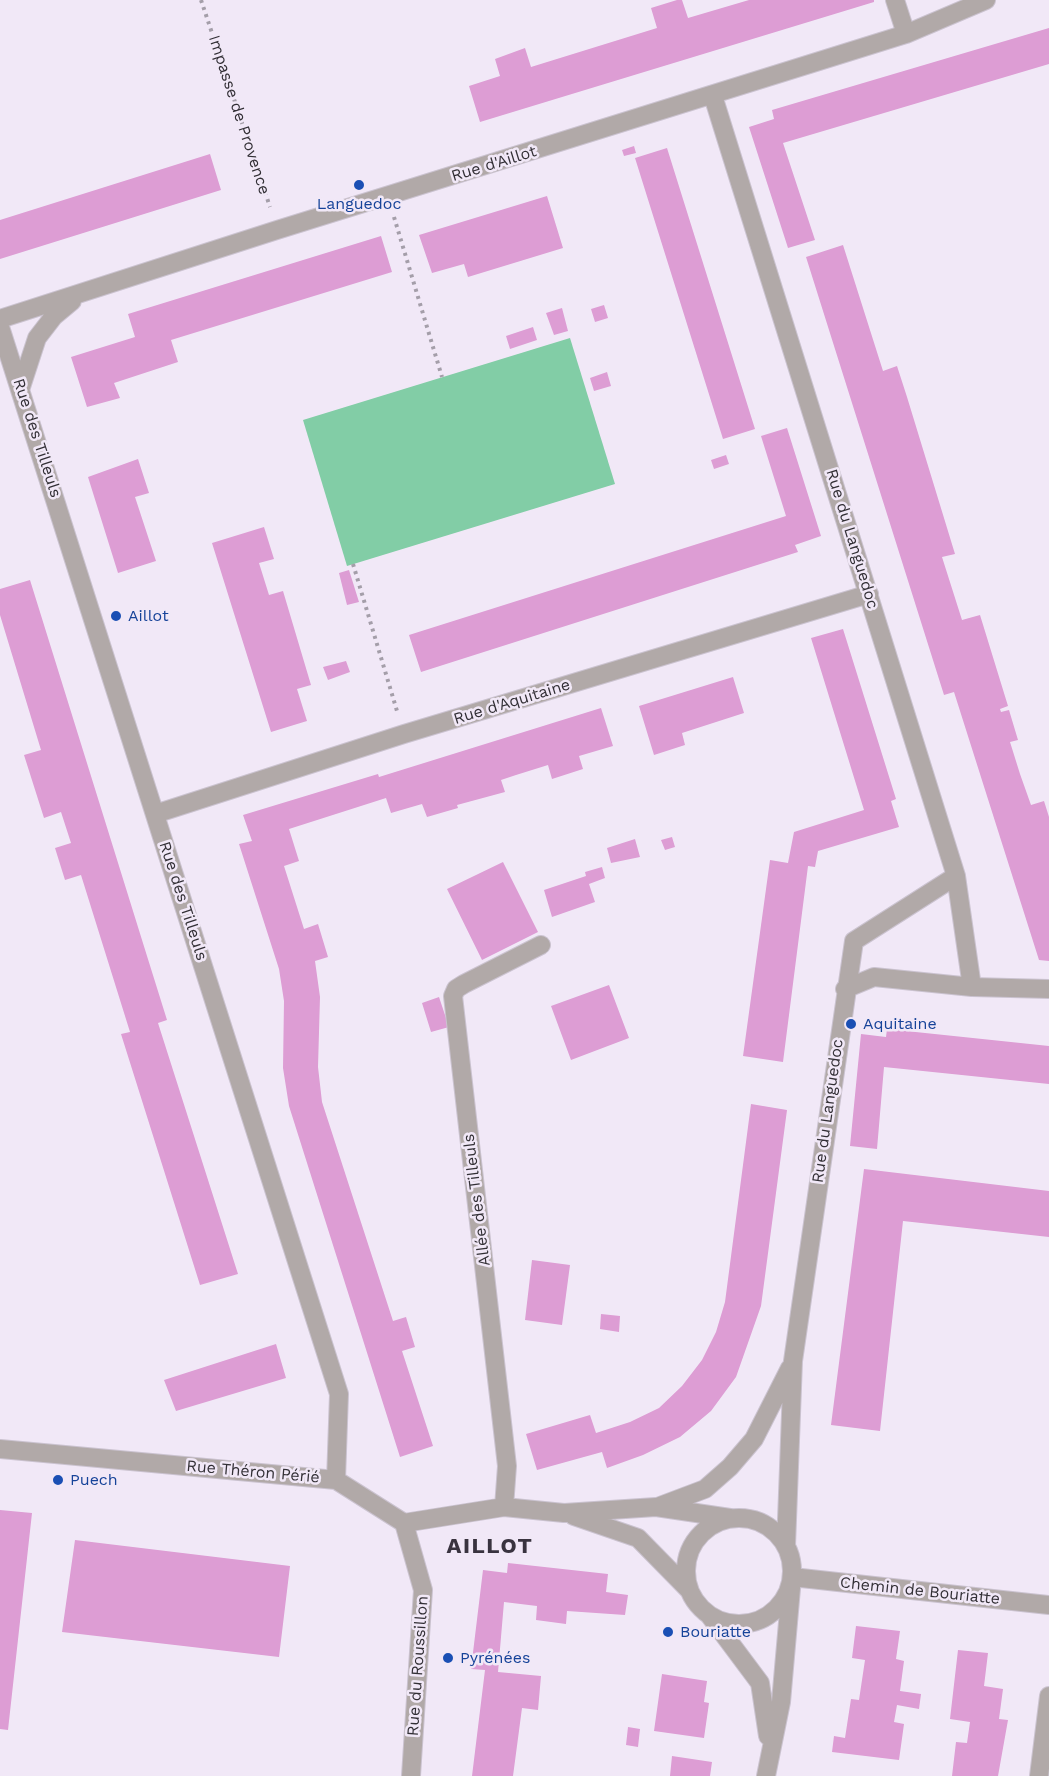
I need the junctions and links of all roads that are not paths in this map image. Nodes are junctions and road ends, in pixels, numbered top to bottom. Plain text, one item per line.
1 (895, 0) edge
2 (986, 0) edge
3 (906, 34) junction
4 (713, 96) junction
5 (83, 293) junction
6 (0, 319) edge
7 (0, 327) edge
8 (21, 387) junction
9 (869, 594) junction
10 (155, 814) junction
11 (956, 876) junction
12 (541, 945) dead end
13 (972, 987) junction
14 (845, 989) junction
15 (1049, 989) edge
16 (793, 1361) junction
17 (0, 1449) edge
18 (336, 1480) junction
19 (705, 1489) junction
20 (504, 1507) junction
21 (656, 1507) junction
22 (564, 1513) junction
23 (699, 1514) junction
24 (730, 1518) junction
25 (404, 1523) junction
26 (692, 1546) junction
27 (786, 1546) junction
28 (792, 1577) junction
29 (689, 1590) junction
30 (1049, 1605) edge
31 (710, 1615) junction
32 (1049, 1696) edge
33 (769, 1750) junction
34 (411, 1776) edge
35 (766, 1776) edge
36 (1039, 1776) edge

1 - 3 street
2 - 3 street, Rue d'Aillot
3 - 4 street, Rue d'Aillot
4 - 5 street, Rue d'Aillot
4 - 9 street, Rue du Languedoc
5 - 6 street, Rue d'Aillot
5 - 8 street
7 - 8 street, Rue des Tilleuls
8 - 10 street, Rue des Tilleuls
9 - 10 street, Rue d'Aquitaine
9 - 11 street, Rue du Languedoc
10 - 18 street, Rue des Tilleuls
11 - 13 street, Rue du Languedoc
11 - 14 street, Rue du Languedoc
12 - 20 street, Allée des Tilleuls
13 - 14 street
13 - 15 street
14 - 16 street, Rue du Languedoc
16 - 19 street, Rue du Languedoc
16 - 27 street, Rue du Languedoc
17 - 18 street, Rue Théron Périé
18 - 25 street, Rue Théron Périé
19 - 21 street, Rue du Languedoc
19 - 23 street
20 - 22 street
20 - 25 street
21 - 22 street
21 - 23 street
22 - 29 street
23 - 24 street
23 - 26 street
24 - 26 street
24 - 27 street
25 - 34 street, Rue du Roussillon
26 - 29 street
27 - 28 street
28 - 30 street, Chemin de Bouriatte
28 - 31 street
28 - 33 street
29 - 31 street
31 - 33 street
32 - 36 street
33 - 35 street

